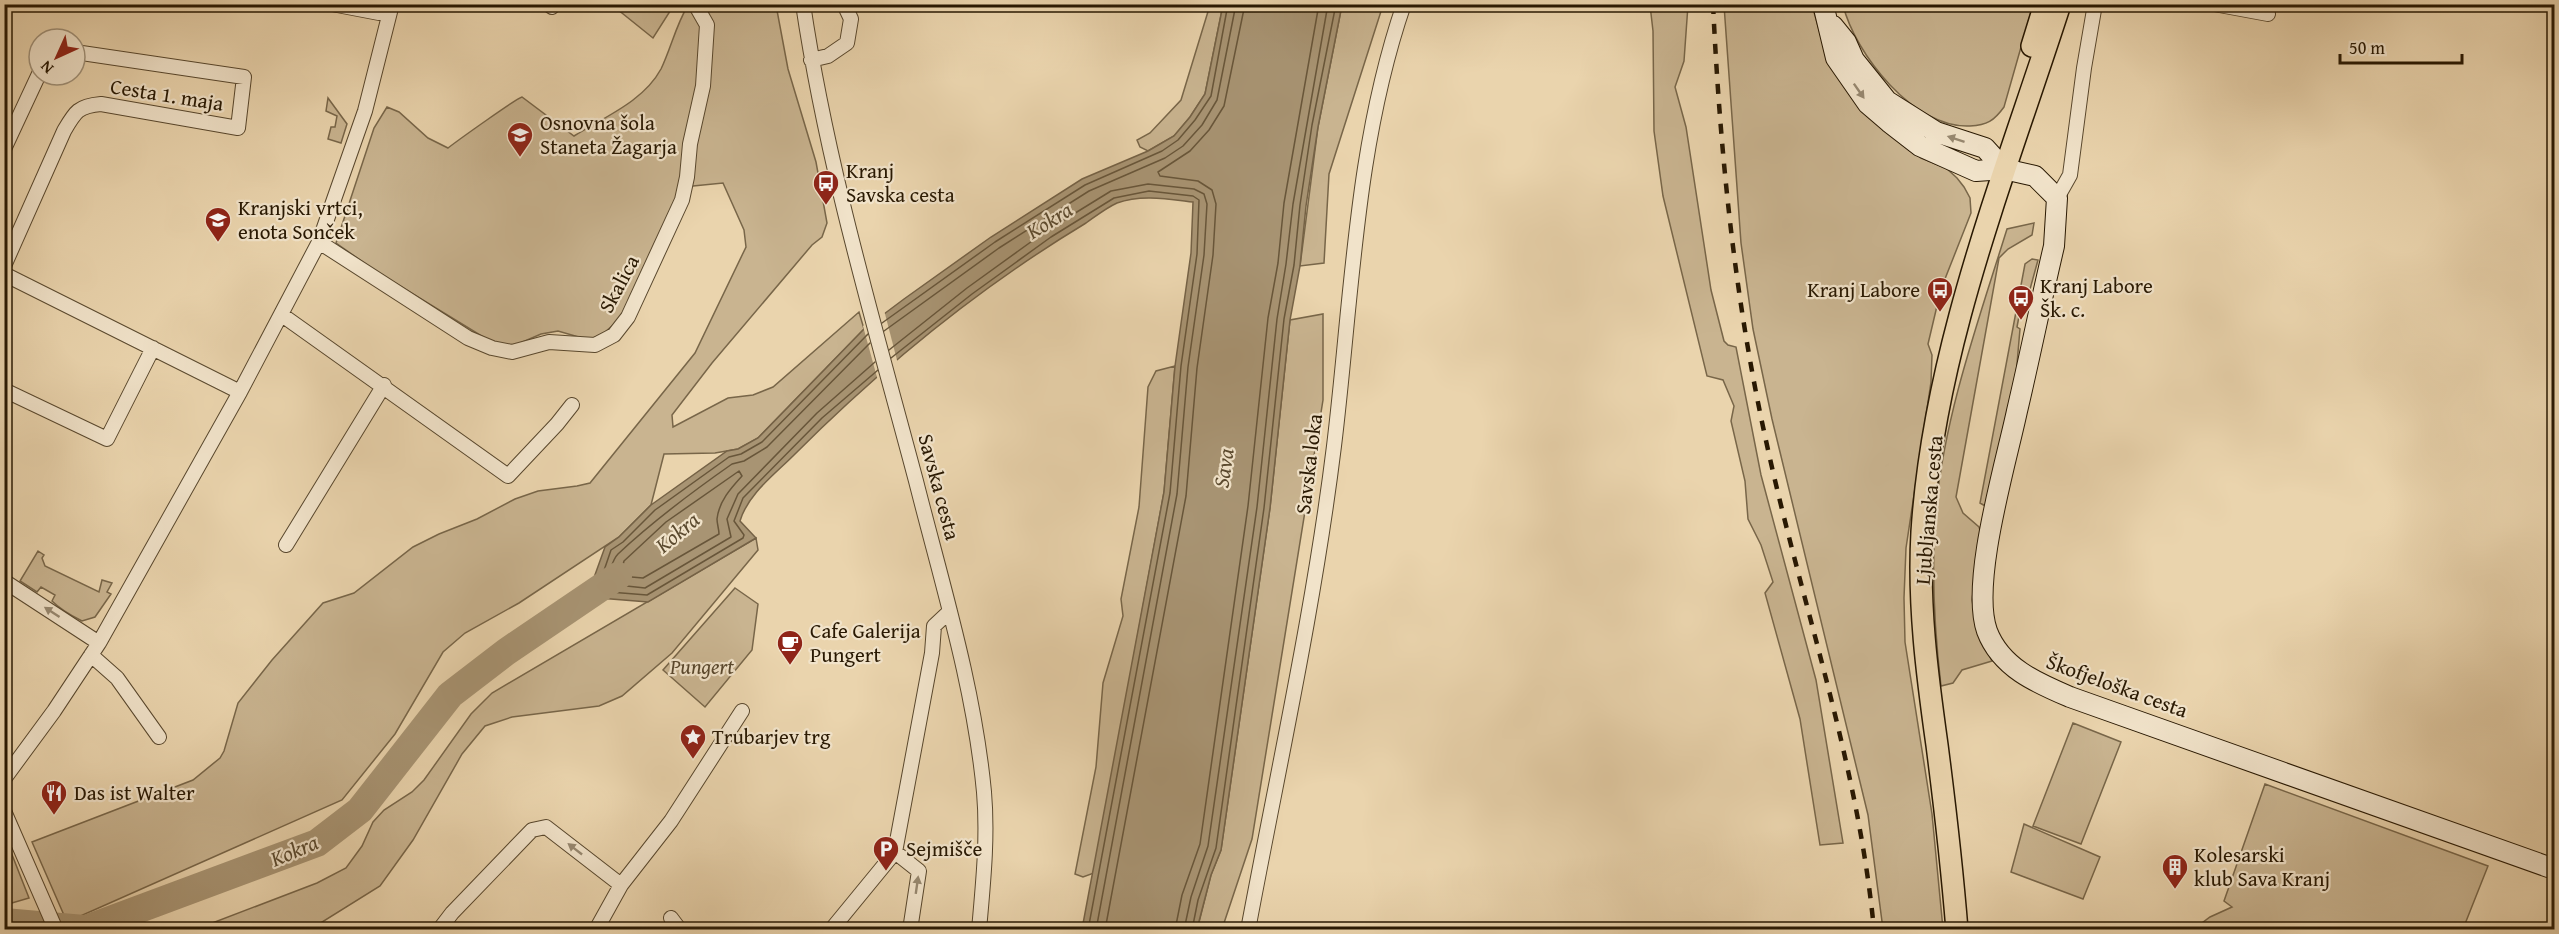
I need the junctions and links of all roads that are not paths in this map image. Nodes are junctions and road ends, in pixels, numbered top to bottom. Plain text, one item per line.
1 (332, 4) edge
2 (392, 4) edge
3 (695, 4) edge
4 (803, 4) edge
5 (844, 4) edge
6 (1404, 4) edge
7 (2044, 4) edge
8 (2060, 4) edge
9 (2095, 4) edge
10 (2214, 4) edge
11 (1826, 12) edge
12 (379, 13) dead end
13 (2268, 14) dead end
14 (87, 53) edge
15 (811, 60) junction
16 (33, 87) edge
17 (4, 149) edge
18 (2004, 169) junction
19 (2057, 198) junction
20 (319, 242) junction
21 (4, 266) edge
22 (4, 274) edge
23 (282, 315) junction
24 (153, 348) junction
25 (384, 385) junction
26 (4, 390) edge
27 (240, 392) junction
28 (572, 405) dead end
29 (286, 545) dead end
30 (4, 581) edge
31 (950, 611) junction
32 (99, 643) junction
33 (91, 655) junction
34 (742, 711) dead end
35 (159, 737) dead end
36 (4, 779) edge
37 (5, 814) edge
38 (895, 852) junction
39 (2554, 869) edge
40 (621, 885) junction
41 (671, 918) dead end
42 (56, 930) edge
43 (439, 930) edge
44 (596, 930) edge
45 (680, 930) edge
46 (831, 930) edge
47 (910, 930) edge
48 (979, 930) edge
49 (1248, 930) edge
50 (1957, 930) edge

1 - 12 street
2 - 20 street
3 - 20 street, Skalica
4 - 15 street, Savska cesta
5 - 15 street
6 - 49 street, Savska loka
7 - 18 main road, Ljubljanska cesta
8 - 18 main road, Ljubljanska cesta
9 - 19 street
10 - 13 street
11 - 18 street
14 - 21 street, Cesta 1. maja
15 - 31 street, Savska cesta
16 - 17 street
18 - 19 street
18 - 50 main road, Ljubljanska cesta
19 - 39 street, Škofjeloška cesta
20 - 23 street
22 - 24 street
23 - 25 street
23 - 27 street
24 - 26 street
24 - 27 street
25 - 28 street
25 - 29 street
27 - 32 street
32 -> 30 street
31 - 38 street
31 - 48 street, Savska cesta
32 - 33 street
33 - 35 street
33 - 36 street
34 - 40 street
37 - 42 street
38 - 46 street
47 -> 38 street
40 -> 43 street
40 - 44 street
41 - 45 street

